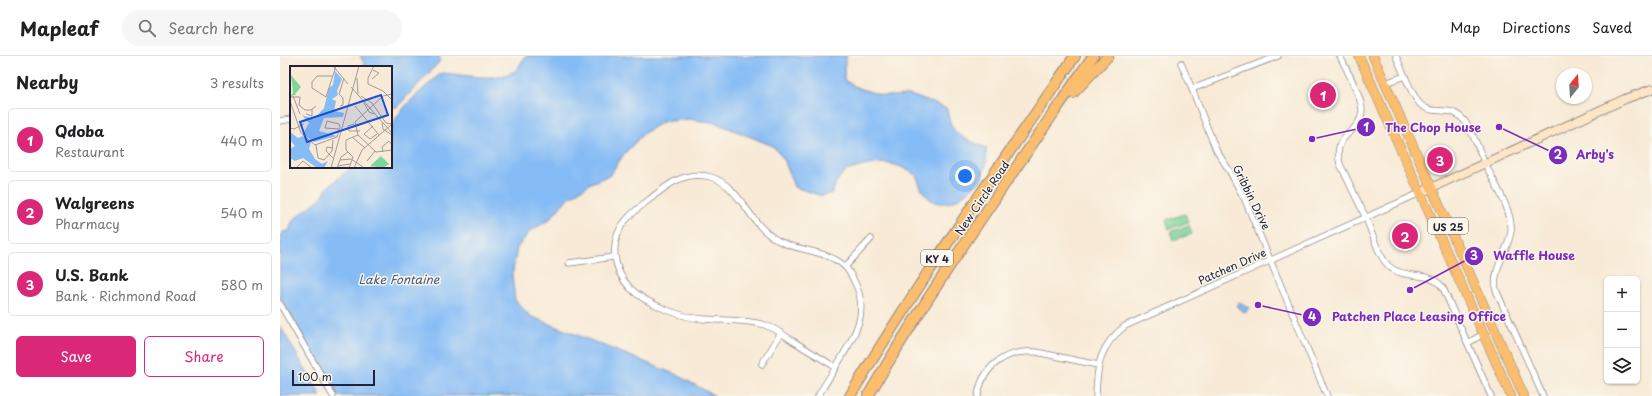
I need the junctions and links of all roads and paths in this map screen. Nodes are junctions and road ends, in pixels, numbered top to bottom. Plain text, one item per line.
1 (1070, 56) edge
2 (1075, 56) edge
3 (1093, 56) edge
4 (1108, 56) edge
5 (1278, 56) edge
6 (1340, 56) edge
7 (1359, 56) edge
8 (1373, 56) edge
9 (1396, 56) edge
10 (1181, 63) dead end
11 (1405, 76) junction
12 (1385, 83) junction
13 (1192, 89) junction
14 (1652, 89) edge
15 (290, 119) edge
16 (280, 121) edge
17 (1029, 124) junction
18 (1035, 140) junction
19 (1485, 163) junction
20 (1432, 188) junction
21 (1420, 192) junction
22 (1366, 217) junction
23 (871, 239) dead end
24 (614, 258) junction
25 (1270, 260) junction
26 (569, 263) dead end
27 (845, 267) junction
28 (280, 304) edge
29 (782, 334) junction
30 (1483, 334) junction
31 (1468, 343) junction
32 (762, 364) dead end
33 (1098, 365) junction
34 (835, 367) junction
35 (333, 396) edge
36 (818, 396) edge
37 (850, 396) edge
38 (868, 396) edge
39 (978, 396) edge
40 (1096, 396) edge
41 (1327, 396) edge
42 (1491, 396) edge
43 (1511, 396) edge
44 (1524, 396) edge
45 (1543, 396) edge

1 - 17 highway
2 - 17 highway, New Circle Road / KY 4
3 - 18 highway, New Circle Road / KY 4
4 - 18 highway
5 - 13 street
6 - 22 street
7 - 21 highway, US 25
8 - 12 highway, US 25
9 - 11 street
10 - 13 street, Gribbin Drive
11 - 12 street
11 - 19 street
12 - 20 highway, US 25
13 - 25 street, Gribbin Drive
14 - 19 main road
15 - 16 street
17 - 37 highway, New Circle Road / KY 4
18 - 38 highway, New Circle Road / KY 4
19 - 20 main road
19 - 45 street
20 - 21 main road
20 - 44 highway, US 25
21 - 22 street, Patchen Drive
21 - 30 highway, US 25
22 - 25 street, Patchen Drive
22 - 31 street
23 - 27 street
24 - 26 street
24 - 27 street
24 - 29 street
25 - 33 street, Patchen Drive
25 - 41 street, Gribbin Drive
27 - 34 street
28 - 35 street
29 - 32 street
29 - 34 street
30 - 31 street
30 - 43 highway, US 25
31 - 42 street
33 - 39 street
33 - 40 street, Patchen Drive
34 - 36 street

